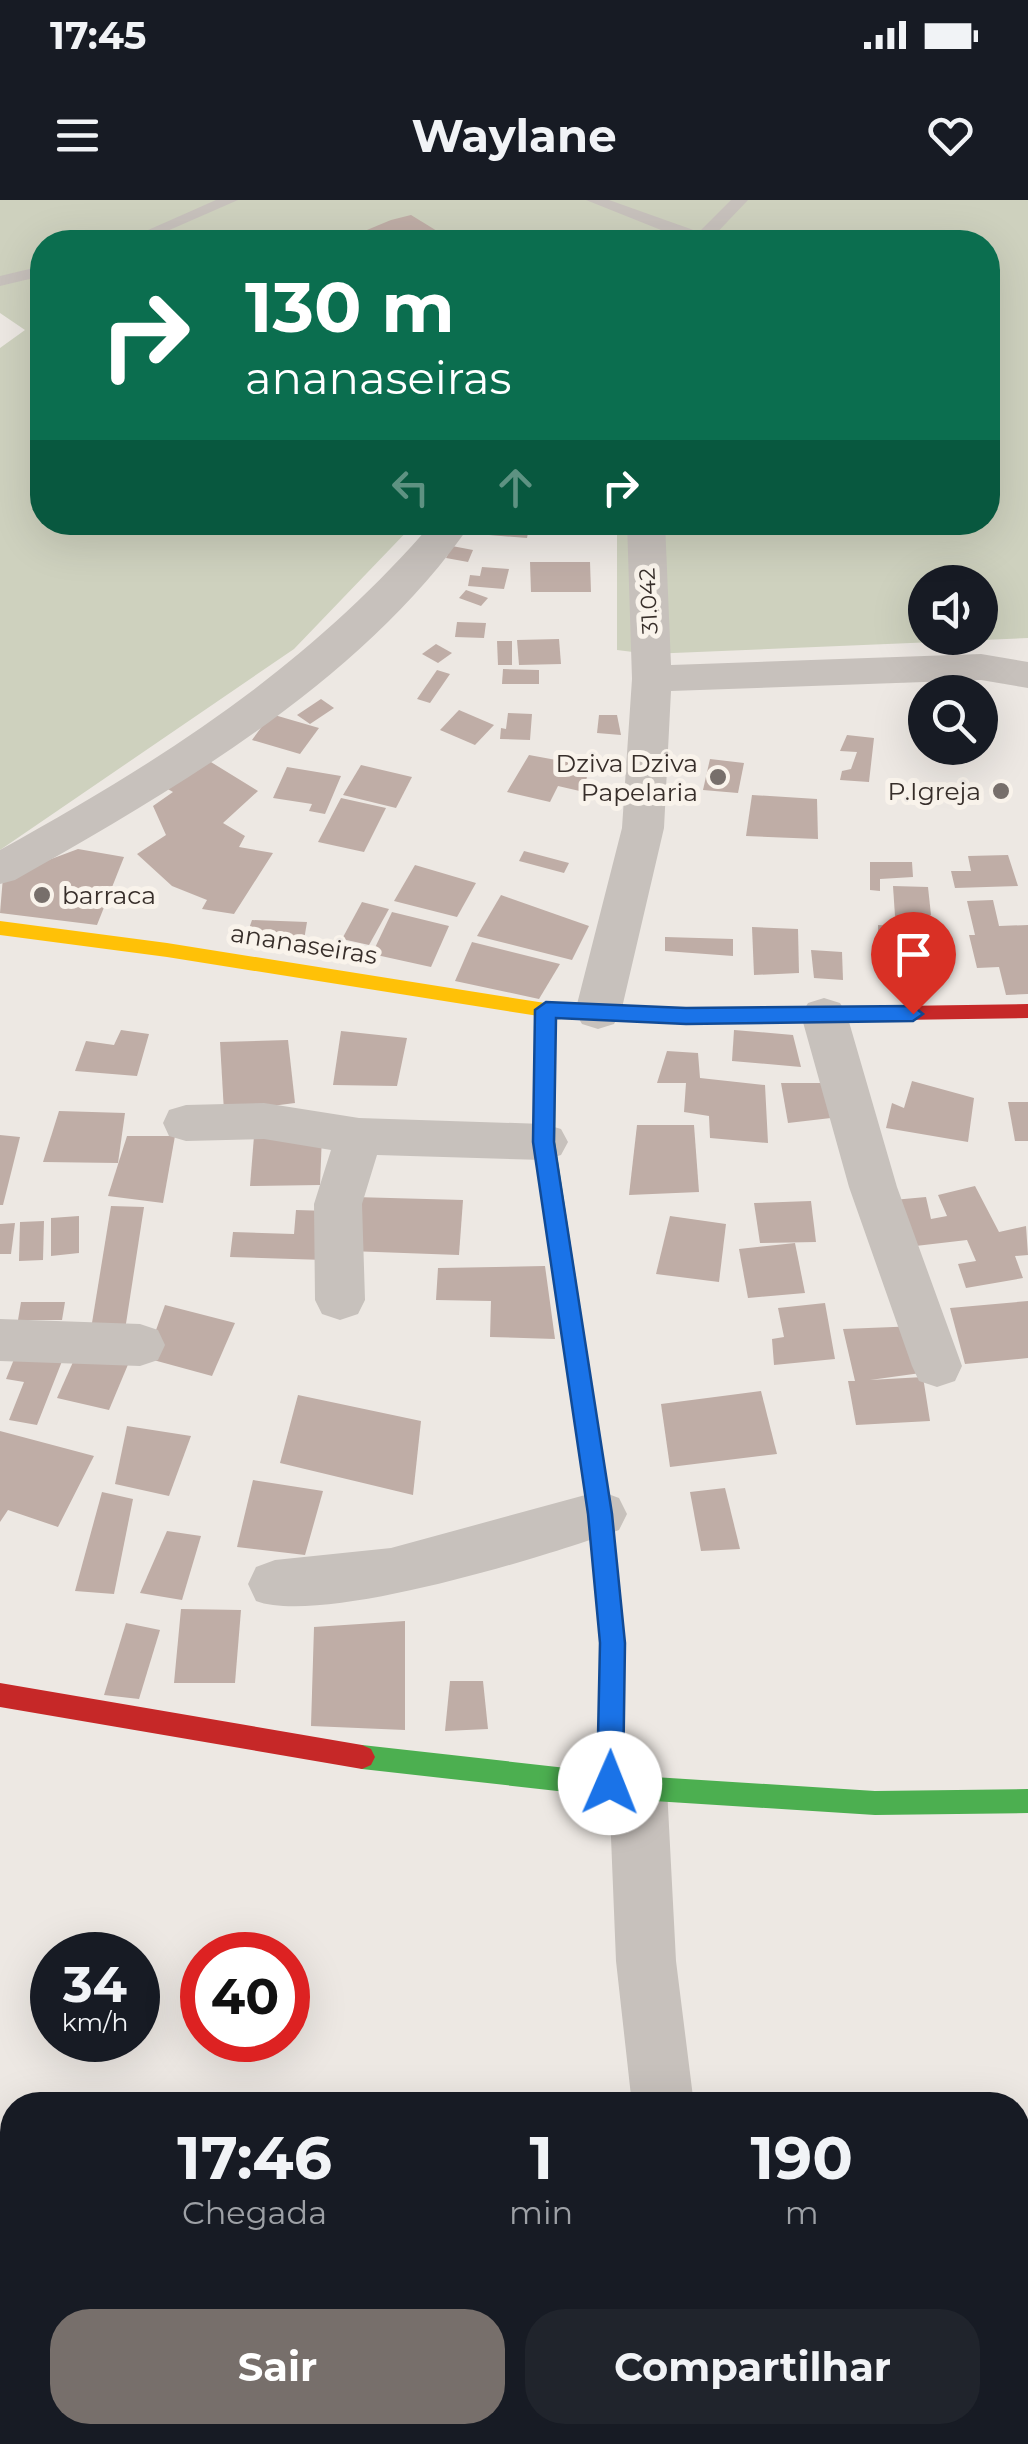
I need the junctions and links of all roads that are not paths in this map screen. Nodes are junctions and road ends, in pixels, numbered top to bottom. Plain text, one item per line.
1 (230, 200) edge
2 (594, 200) edge
3 (740, 200) edge
4 (159, 230) edge
5 (672, 230) edge
6 (711, 230) edge
7 (30, 274) edge
8 (0, 281) edge
9 (443, 535) edge
10 (646, 535) edge
11 (1028, 675) edge
12 (652, 679) junction
13 (0, 869) edge
14 (0, 928) edge
15 (546, 1010) junction
16 (1028, 1011) edge
17 (598, 1012) junction
18 (824, 1016) junction
19 (186, 1123) dead end
20 (359, 1136) junction
21 (544, 1142) junction
22 (340, 1300) dead end
23 (0, 1340) edge
24 (140, 1345) dead end
25 (936, 1366) dead end
26 (600, 1514) junction
27 (274, 1584) dead end
28 (0, 1695) edge
29 (624, 1785) junction
30 (1028, 1801) edge
31 (661, 2092) edge

1 - 4 lane
2 - 5 lane
3 - 6 lane
7 - 8 lane
9 - 13 street
10 - 12 street, 31.042
11 - 12 street
12 - 17 street, 31.042
14 - 15 street, ananaseiras
15 - 17 street, ananaseiras
15 - 21 street
16 - 18 street
17 - 18 street
18 - 25 street
19 - 20 street
20 - 21 street
20 - 22 street
21 - 26 street
23 - 24 street
26 - 27 street
26 - 29 street
28 - 29 street
29 - 30 street
29 - 31 street

